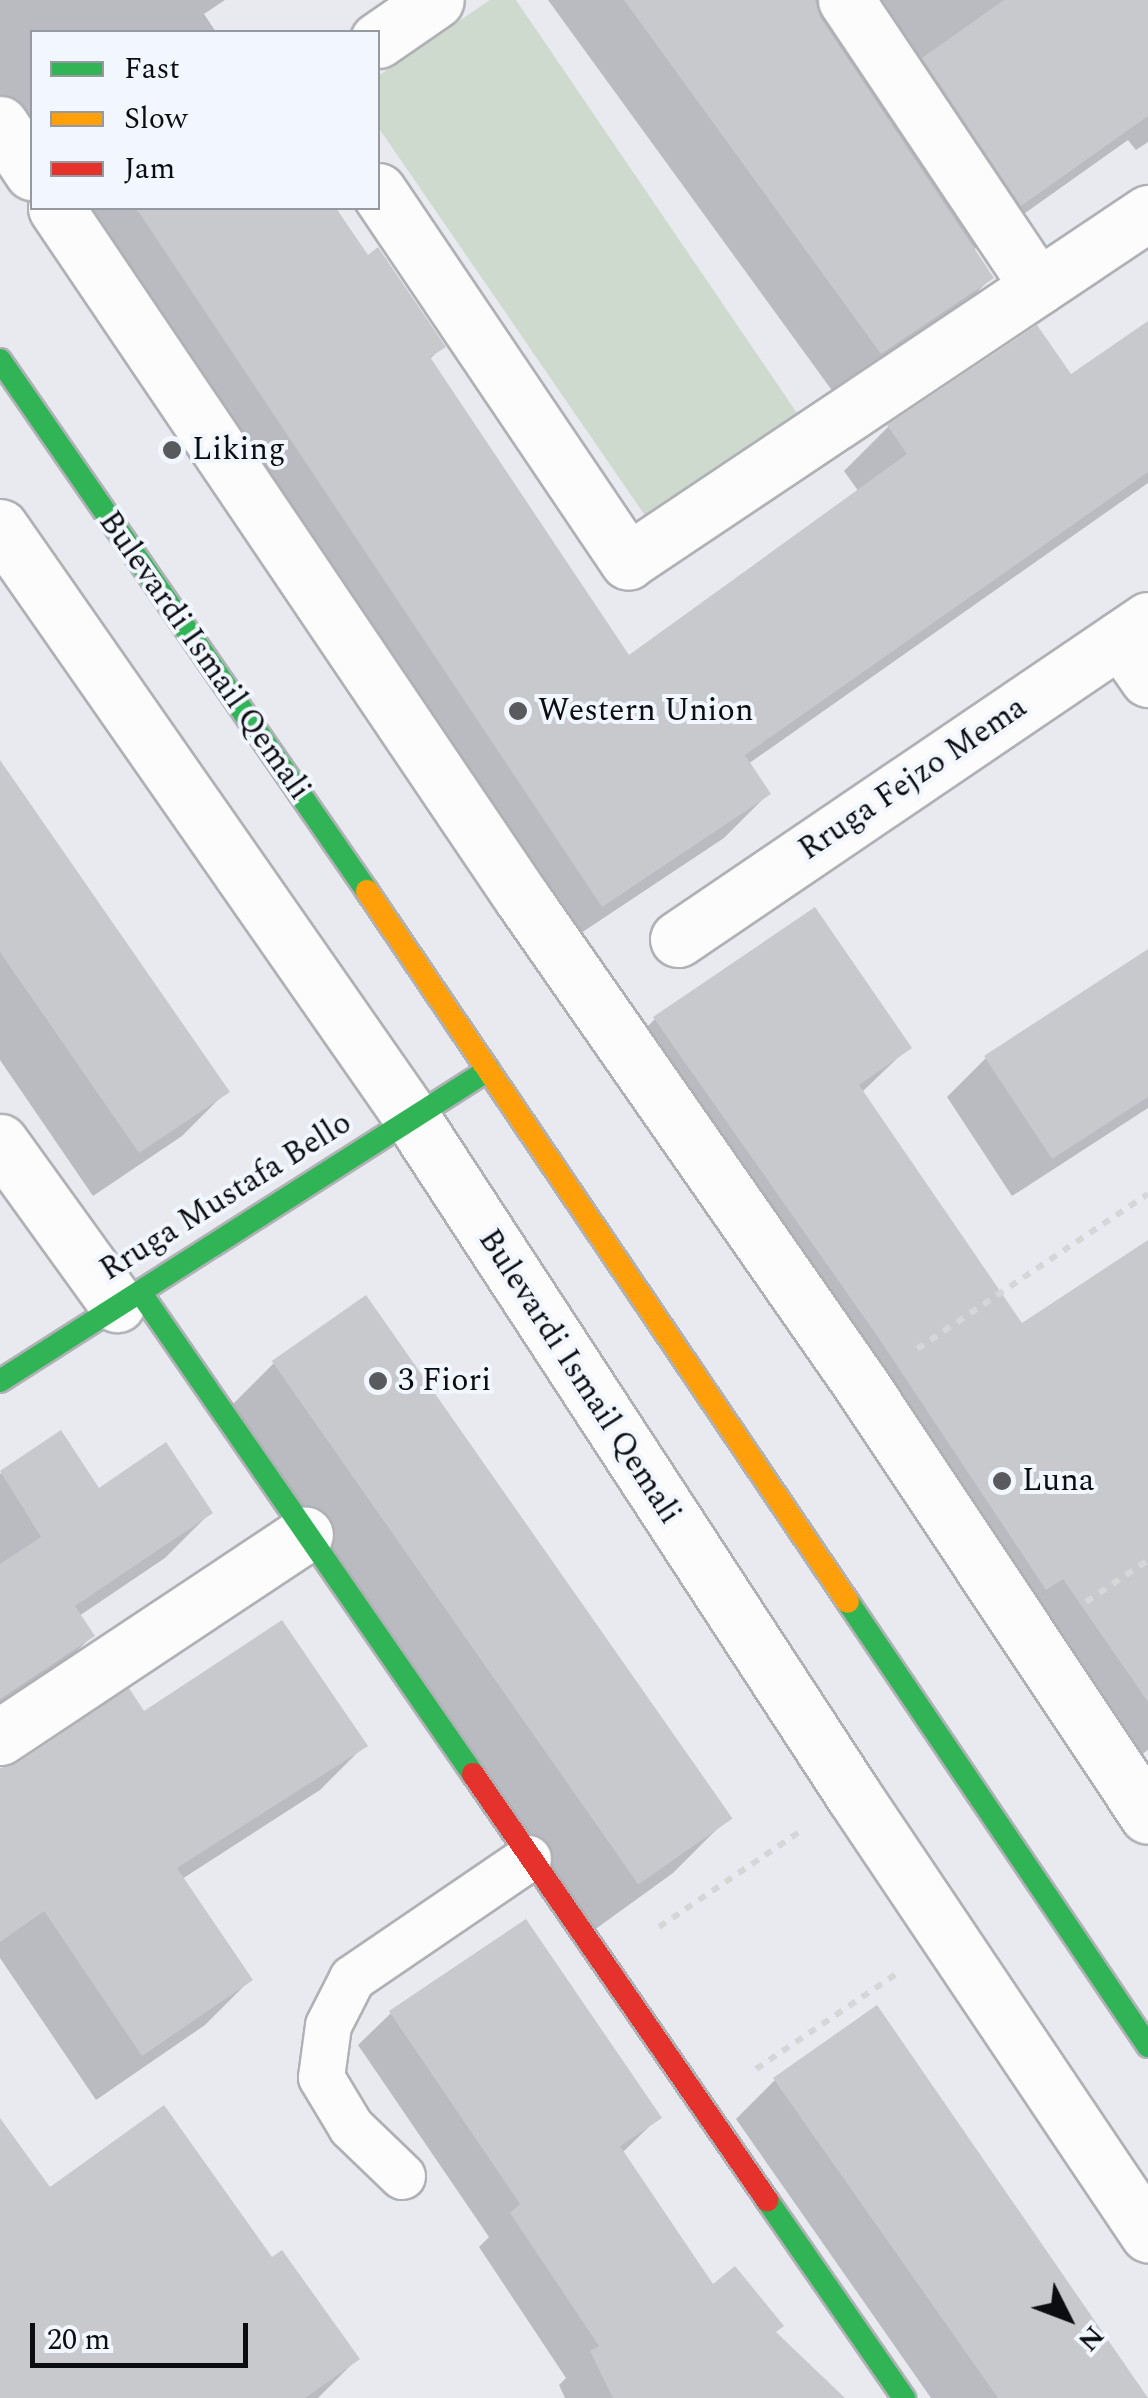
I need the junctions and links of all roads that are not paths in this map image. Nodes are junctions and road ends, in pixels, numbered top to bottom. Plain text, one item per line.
1 (436, 0) edge
2 (846, 0) edge
3 (380, 39) edge
4 (0, 124) edge
5 (30, 169) edge
6 (380, 193) edge
7 (57, 210) edge
8 (1148, 214) edge
9 (1038, 287) junction
10 (0, 360) edge
11 (0, 527) edge
12 (1139, 646) edge
13 (678, 939) dead end
14 (488, 1070) junction
15 (412, 1118) junction
16 (0, 1142) edge
17 (128, 1298) junction
18 (0, 1381) edge
19 (306, 1534) junction
20 (0, 1737) edge
21 (1148, 1816) edge
22 (528, 1858) junction
23 (1148, 2046) edge
24 (402, 2176) dead end
25 (1148, 2234) edge
26 (904, 2398) edge

1 - 3 street
2 - 9 street
4 - 5 street
6 - 9 street
7 - 21 street
8 - 9 street
10 - 14 main road, Bulevardi Ismail Qemali
11 - 15 street, Bulevardi Ismail Qemali
12 - 13 street, Rruga Fejzo Mema
14 - 15 main road, Rruga Mustafa Bello
14 - 23 main road, Bulevardi Ismail Qemali
15 - 17 main road, Rruga Mustafa Bello
15 - 25 street, Bulevardi Ismail Qemali
16 - 17 street
17 - 18 main road, Rruga Mustafa Bello
17 - 19 main road
19 - 20 street
19 - 22 main road
22 - 24 lane
22 - 26 main road

